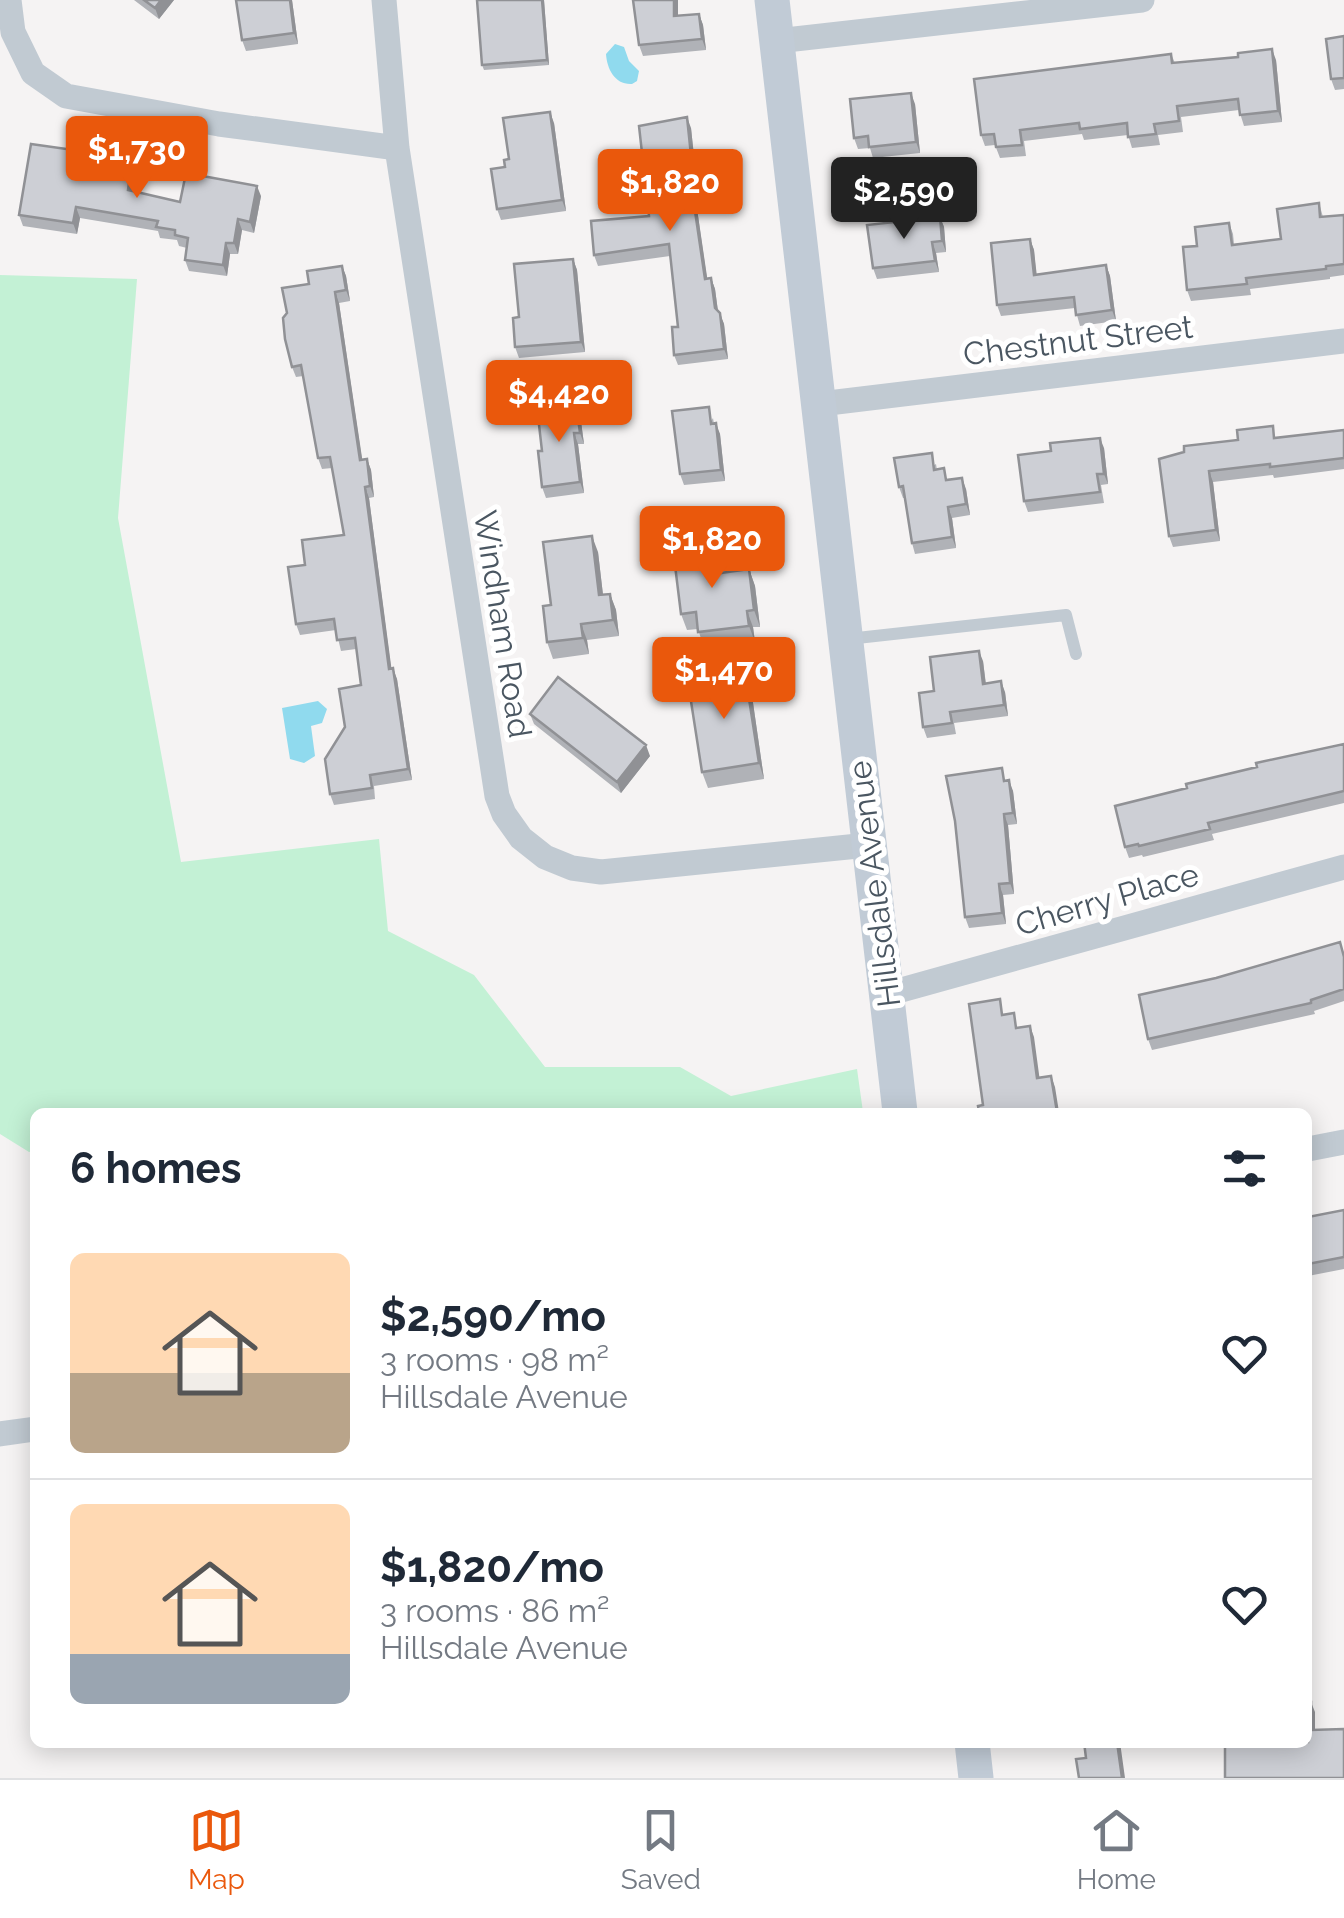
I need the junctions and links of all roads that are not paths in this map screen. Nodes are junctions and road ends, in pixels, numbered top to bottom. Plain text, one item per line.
1 (9, 0) edge
2 (384, 0) edge
3 (772, 0) edge
4 (1142, 0) edge
5 (777, 40) junction
6 (396, 148) junction
7 (1344, 341) edge
8 (820, 404) junction
9 (846, 640) junction
10 (1076, 654) dead end
11 (868, 845) junction
12 (1344, 867) edge
13 (887, 994) junction
14 (900, 1108) edge
15 (1344, 1142) edge
16 (1312, 1147) edge
17 (30, 1430) edge
18 (0, 1434) edge
19 (973, 1748) edge
20 (976, 1778) edge

1 - 6 street
2 - 6 street, Windham Road
3 - 5 street, Hillsdale Avenue
4 - 5 street
5 - 8 street, Hillsdale Avenue
6 - 11 street, Windham Road
7 - 8 street, Chestnut Street
8 - 9 street, Hillsdale Avenue
9 - 10 lane
9 - 11 street, Hillsdale Avenue
11 - 13 street, Hillsdale Avenue
12 - 13 street, Cherry Place
13 - 14 street, Hillsdale Avenue
15 - 16 street
17 - 18 street
19 - 20 street

